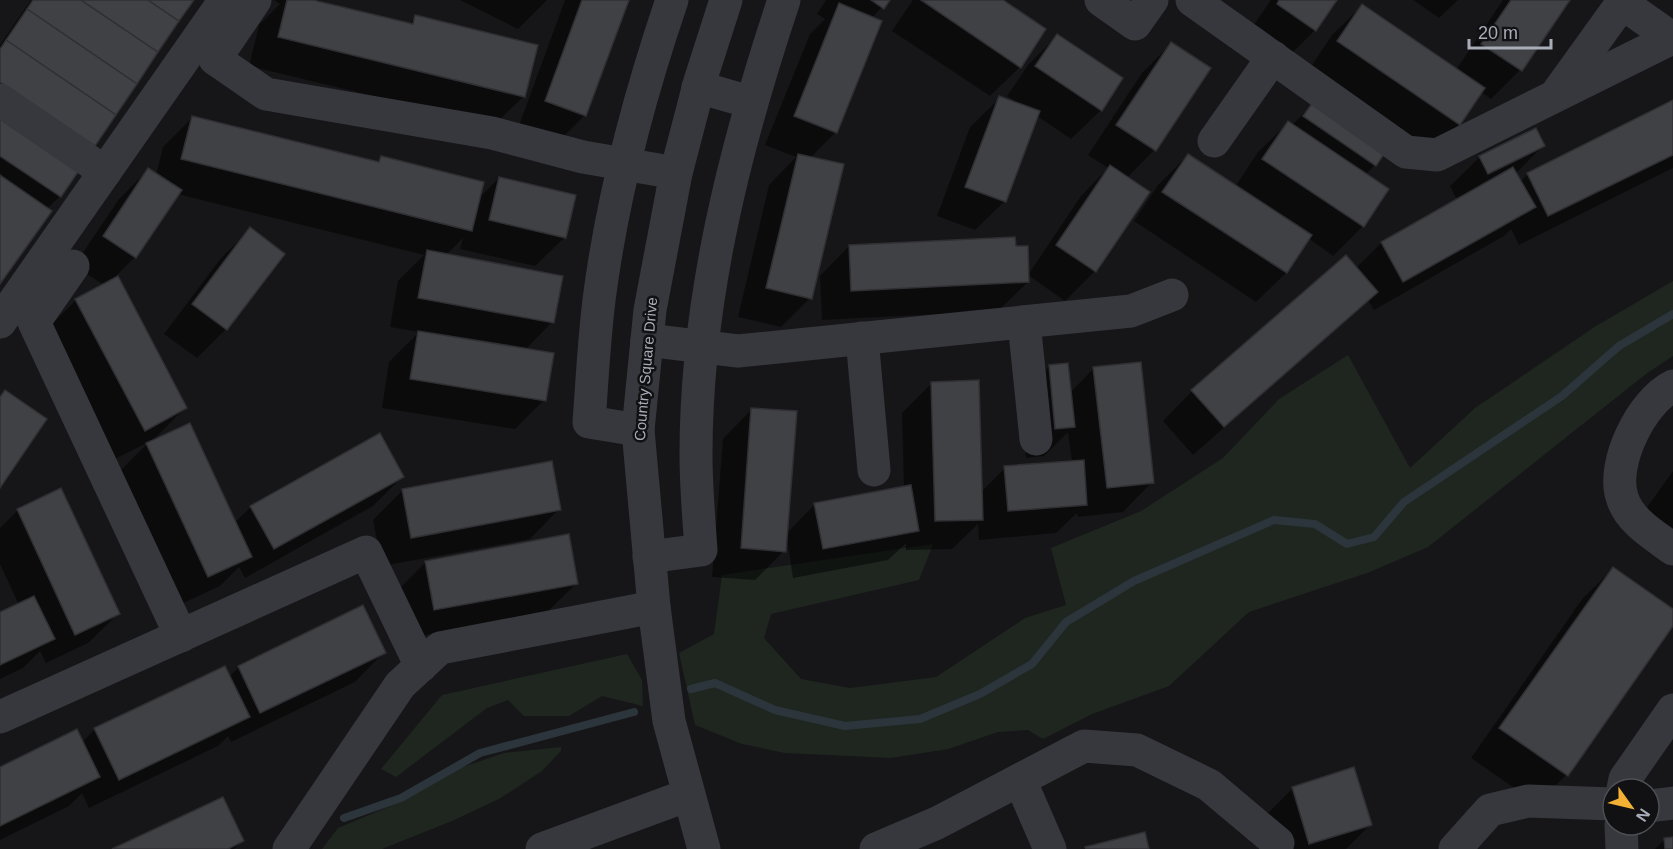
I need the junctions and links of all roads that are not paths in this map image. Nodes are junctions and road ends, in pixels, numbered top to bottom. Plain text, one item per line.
1 (225, 0) edge
2 (255, 0) edge
3 (672, 0) edge
4 (726, 0) edge
5 (784, 0) edge
6 (1101, 0) edge
7 (1152, 0) edge
8 (1192, 0) edge
9 (1672, 38) edge
10 (1273, 57) junction
11 (698, 87) junction
12 (1555, 96) junction
13 (0, 100) edge
14 (750, 102) junction
15 (1214, 141) dead end
16 (624, 165) junction
17 (105, 172) junction
18 (676, 173) junction
19 (73, 266) dead end
20 (1172, 295) dead end
21 (0, 322) edge
22 (1024, 322) junction
23 (862, 338) junction
24 (647, 340) junction
25 (702, 346) junction
26 (1673, 386) edge
27 (638, 430) junction
28 (1036, 438) dead end
29 (874, 470) dead end
30 (1673, 549) edge
31 (649, 557) junction
32 (654, 607) junction
33 (181, 636) junction
34 (421, 666) junction
35 (1673, 710) edge
36 (0, 717) edge
37 (1626, 777) edge
38 (1020, 780) junction
39 (688, 795) junction
40 (1601, 804) edge
41 (1278, 843) dead end
42 (289, 849) edge
43 (542, 849) edge
44 (704, 849) edge
45 (876, 849) edge
46 (1050, 849) edge
47 (1455, 849) edge

1 - 17 street
2 - 16 street
3 - 16 street
4 - 11 street, Country Square Drive
5 - 14 street
6 - 7 street
8 - 10 street
9 - 12 street
9 - 12 street
10 - 12 street
10 - 15 street
11 - 14 street
11 - 18 street, Country Square Drive
13 - 17 street
14 - 25 street
16 - 18 street
16 - 27 street
17 - 21 street
18 - 24 street, Country Square Drive
19 - 33 street
20 - 22 street
22 - 23 street
22 - 28 street
23 - 25 street
23 - 29 street
24 - 25 street
24 - 27 street, Country Square Drive
25 - 31 street
26 - 30 street
27 - 31 street, Country Square Drive
31 - 32 street, Country Square Drive
32 - 34 street
32 - 39 street, Country Square Drive
33 - 34 street
33 - 36 street
34 - 42 street
35 - 37 street
38 - 41 street
38 - 45 street
38 - 46 street
39 - 43 street
39 - 44 street, Country Square Drive
40 - 47 street

